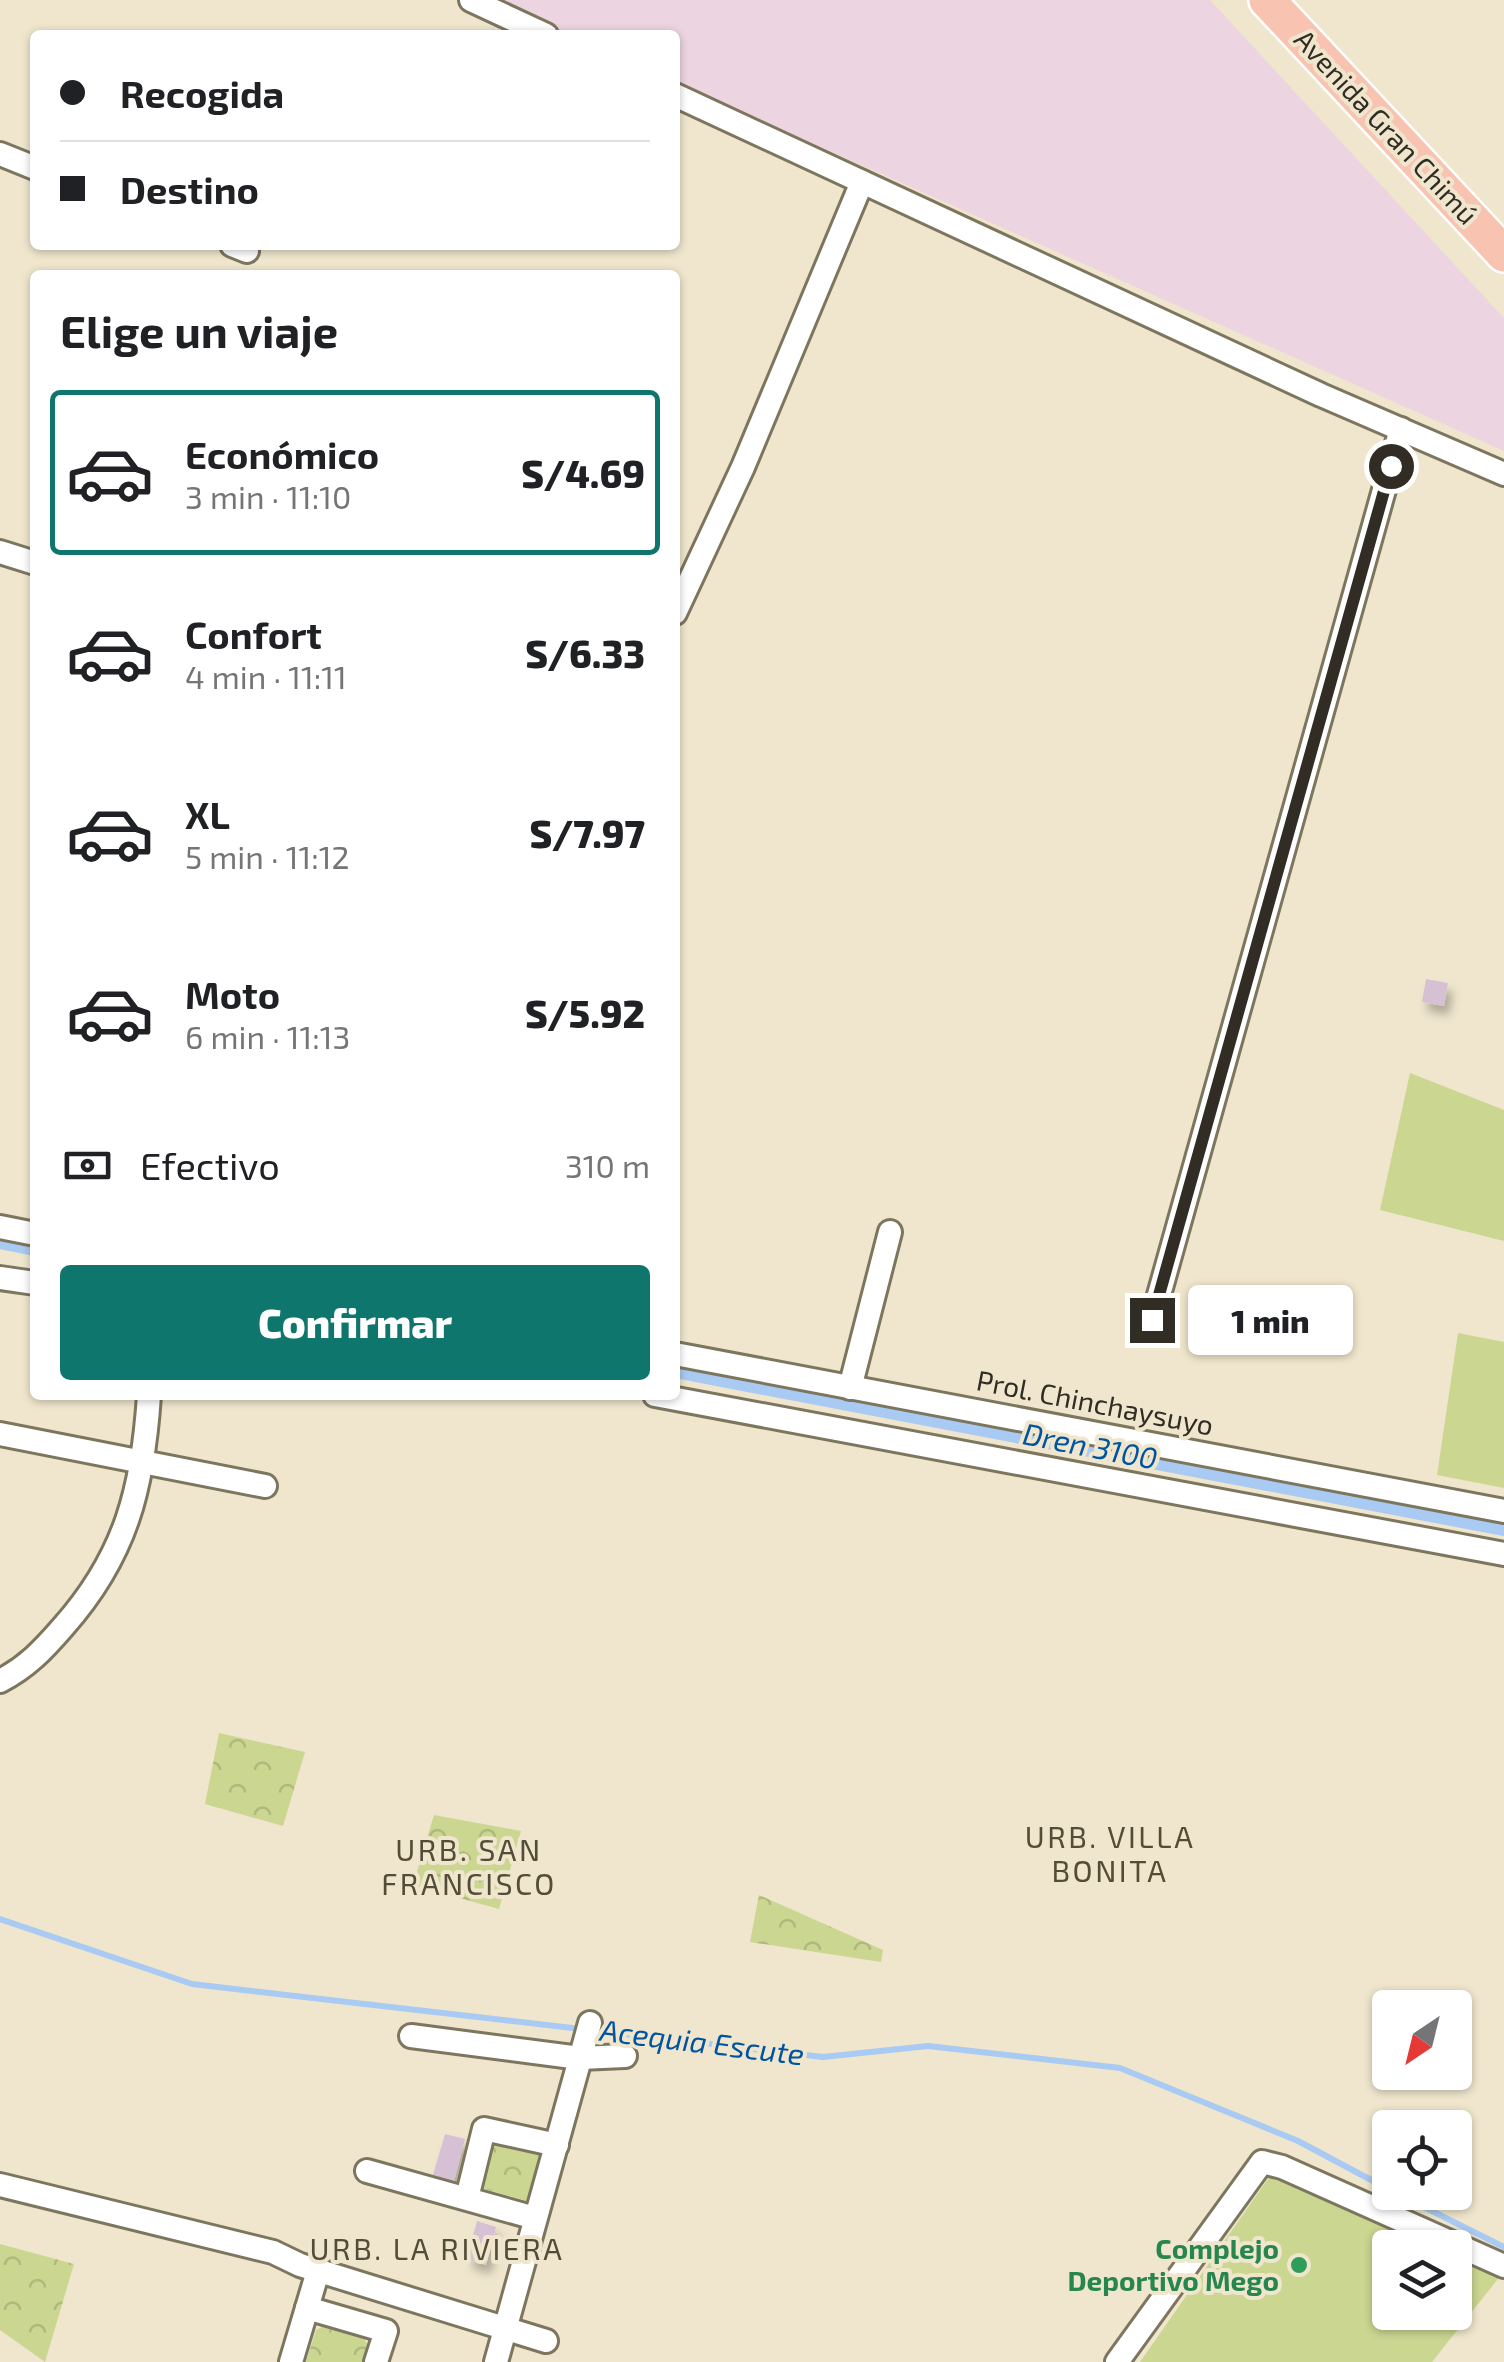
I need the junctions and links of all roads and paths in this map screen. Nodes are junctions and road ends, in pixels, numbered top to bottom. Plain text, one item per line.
1 (471, 0) edge
2 (1267, 0) edge
3 (1294, 0) edge
4 (535, 30) edge
5 (680, 97) edge
6 (0, 154) edge
7 (30, 166) edge
8 (862, 182) junction
9 (1504, 224) edge
10 (1504, 254) edge
11 (1401, 429) junction
12 (1504, 474) edge
13 (0, 552) edge
14 (30, 561) edge
15 (680, 602) edge
16 (0, 1227) edge
17 (890, 1232) dead end
18 (30, 1233) edge
19 (0, 1278) edge
20 (30, 1283) edge
21 (1152, 1320) dead end
22 (680, 1355) edge
23 (850, 1388) junction
24 (149, 1400) edge
25 (680, 1400) edge
26 (0, 1434) edge
27 (145, 1462) junction
28 (265, 1486) dead end
29 (1504, 1512) edge
30 (1504, 1554) edge
31 (0, 1681) edge
32 (411, 2036) dead end
33 (585, 2040) junction
34 (626, 2056) dead end
35 (557, 2145) junction
36 (366, 2170) dead end
37 (0, 2185) edge
38 (466, 2198) junction
39 (535, 2218) junction
40 (1504, 2266) edge
41 (318, 2270) junction
42 (307, 2308) junction
43 (507, 2327) junction
44 (546, 2340) dead end
45 (291, 2362) edge
46 (376, 2362) edge
47 (496, 2362) edge
48 (1117, 2362) edge

1 - 4 street
2 - 10 highway, Avenida Gran Chimú
3 - 9 highway, Avenida Gran Chimú
5 - 8 street
6 - 7 street
8 - 11 street
8 - 15 street
11 - 12 street
11 - 21 street
13 - 14 street
16 - 18 street
17 - 23 street
19 - 20 street
22 - 23 street, Prol. Chinchaysuyo
23 - 29 street, Prol. Chinchaysuyo
24 - 27 street
25 - 30 street
26 - 27 street
27 - 28 street
27 - 31 street
32 - 33 street
33 - 34 street
33 - 35 street
35 - 38 street
35 - 39 street
36 - 38 street
37 - 41 street
38 - 39 street
39 - 43 street
40 - 48 street
41 - 42 street
41 - 43 street
42 - 45 street
42 - 46 street
43 - 44 street
43 - 47 street

